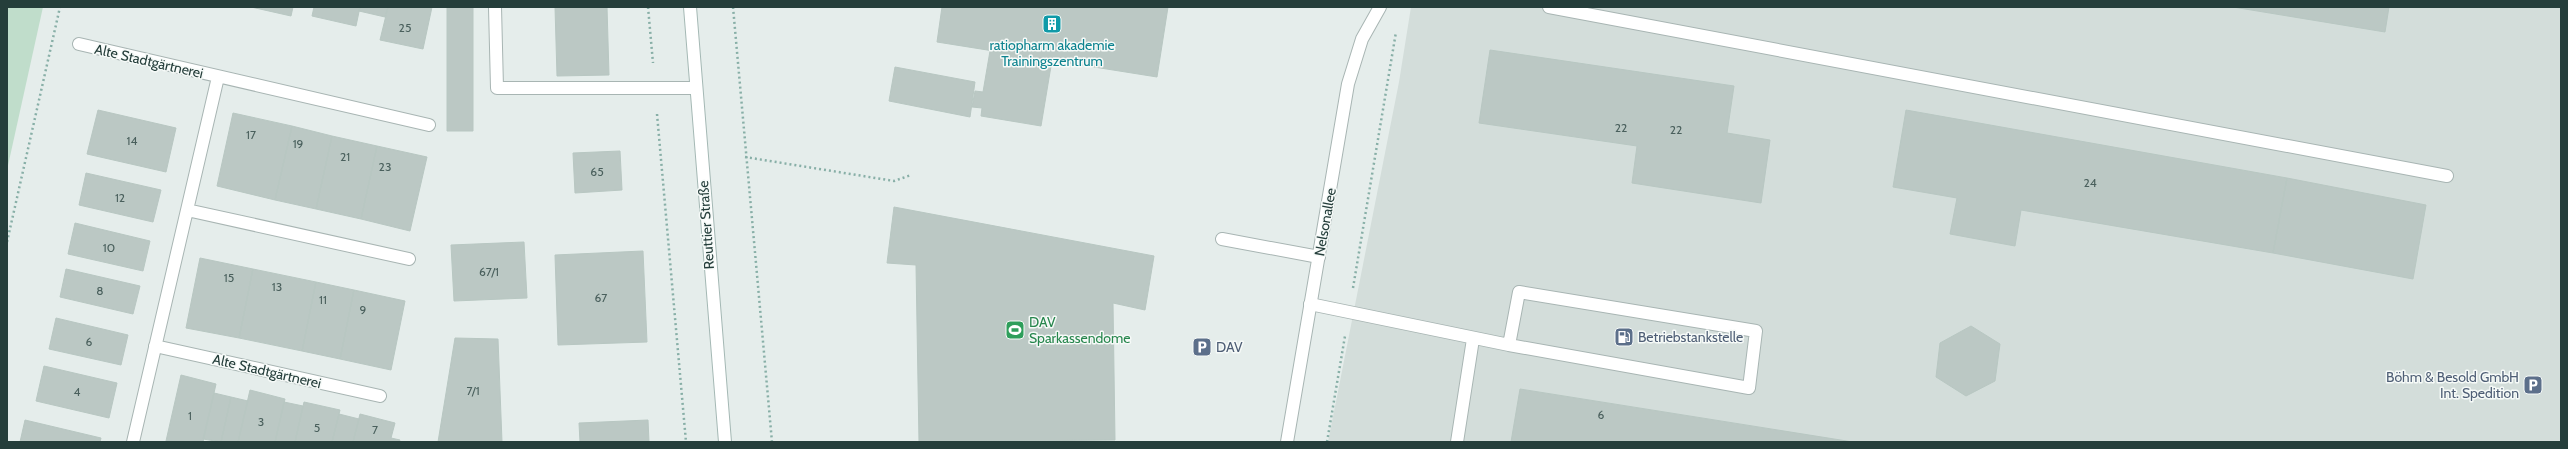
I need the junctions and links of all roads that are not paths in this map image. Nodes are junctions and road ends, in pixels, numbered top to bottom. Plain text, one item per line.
1 (495, 7) edge
2 (690, 7) edge
3 (1380, 7) edge
4 (1550, 7) edge
5 (79, 44) dead end
6 (218, 77) junction
7 (696, 88) junction
8 (428, 125) dead end
9 (2447, 176) dead end
10 (187, 210) junction
11 (1222, 239) dead end
12 (1319, 257) junction
13 (408, 259) dead end
14 (1310, 304) junction
15 (1473, 339) junction
16 (1509, 345) junction
17 (155, 346) junction
18 (380, 396) dead end
19 (132, 442) edge
20 (725, 442) edge
21 (1287, 442) edge
22 (1457, 442) edge

1 - 7 street
2 - 7 street, Reuttier Straße
3 - 12 street, Nelsonallee
4 - 9 street
5 - 6 street, Alte Stadtgärtnerei
6 - 8 street, Alte Stadtgärtnerei
6 - 10 street, Alte Stadtgärtnerei
7 - 20 street, Reuttier Straße
10 - 13 street
10 - 17 street, Alte Stadtgärtnerei
11 - 12 street
12 - 14 street, Nelsonallee
14 - 15 street
14 - 21 street, Nelsonallee
15 - 16 street
15 - 22 street
16 - 16 street
17 - 18 street, Alte Stadtgärtnerei
17 - 19 street, Alte Stadtgärtnerei

